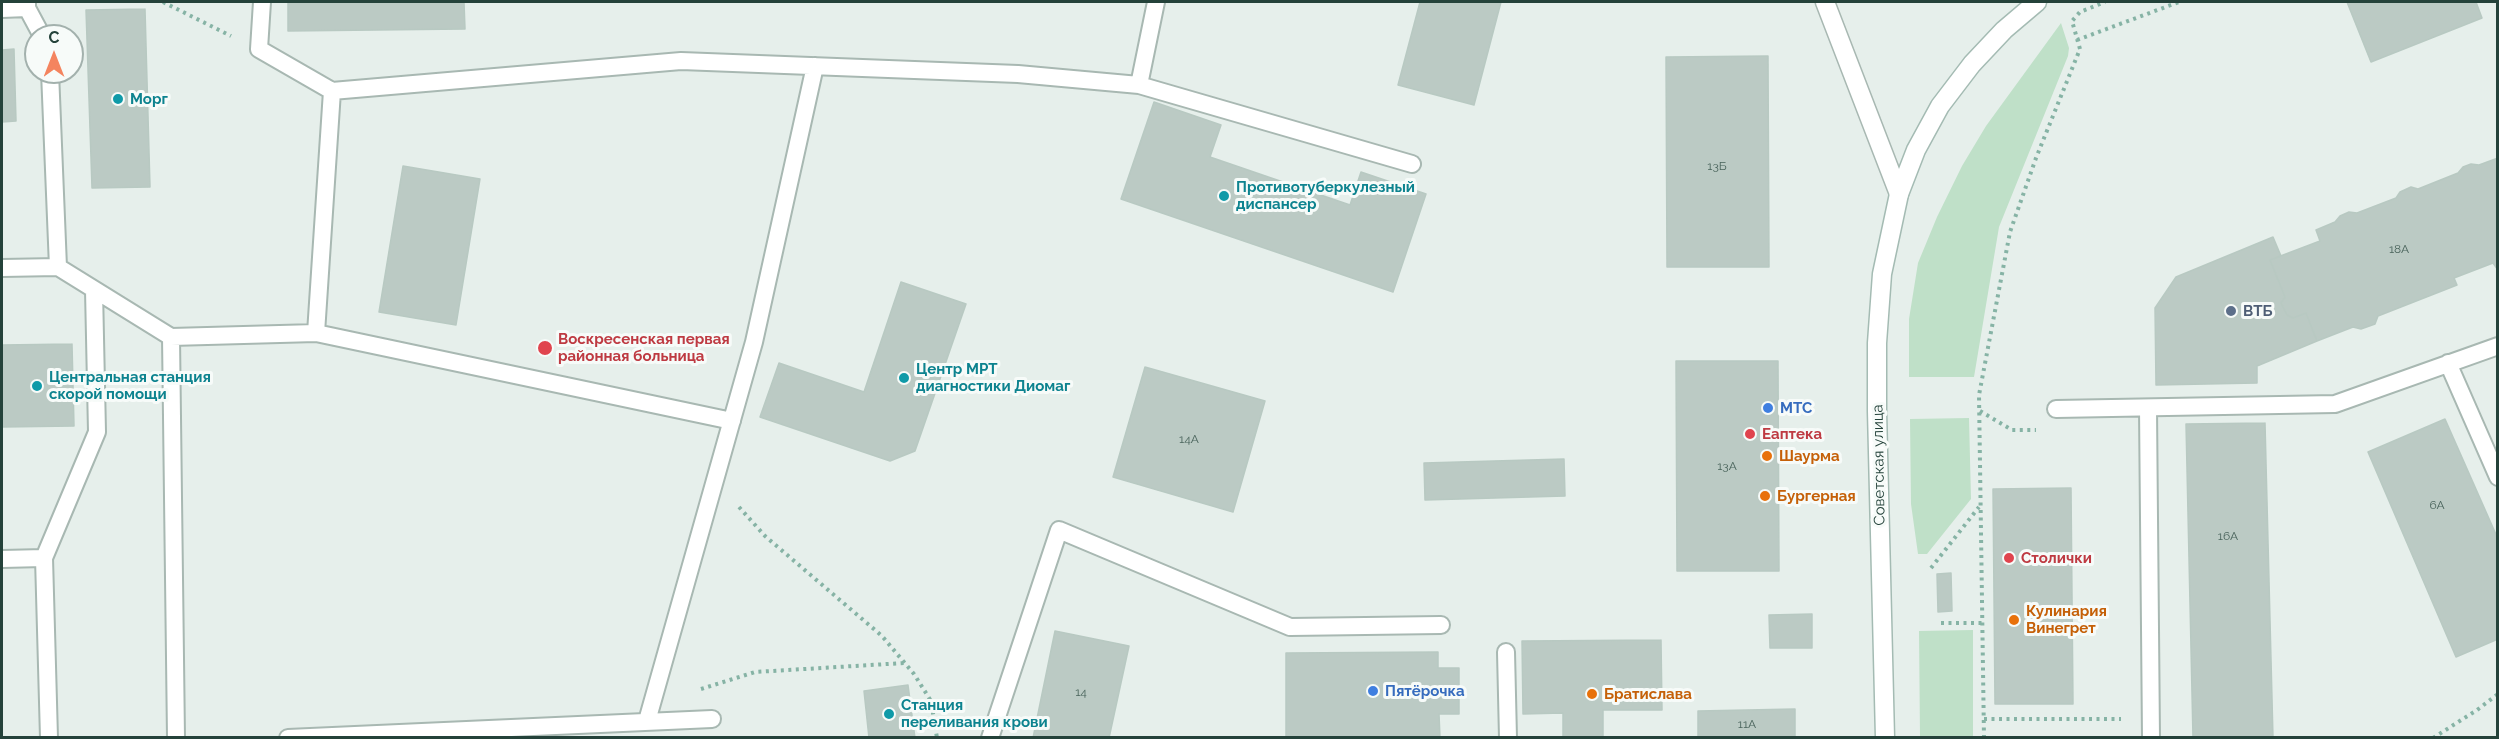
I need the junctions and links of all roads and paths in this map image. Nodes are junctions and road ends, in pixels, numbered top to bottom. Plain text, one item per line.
1 (163, 2) edge
2 (262, 2) edge
3 (1156, 2) edge
4 (1825, 2) edge
5 (2037, 2) edge
6 (2105, 2) edge
7 (2179, 2) edge
8 (27, 5) edge
9 (2, 9) edge
10 (36, 24) edge
11 (2077, 40) junction
12 (259, 49) junction
13 (815, 66) junction
14 (50, 84) edge
15 (1139, 85) junction
16 (332, 91) junction
17 (1412, 164) dead end
18 (1899, 194) junction
19 (58, 267) junction
20 (2, 268) edge
21 (94, 290) junction
22 (316, 333) junction
23 (171, 337) junction
24 (2498, 346) edge
25 (2448, 363) junction
26 (2148, 408) junction
27 (2056, 409) dead end
28 (732, 421) junction
29 (2498, 477) edge
30 (715, 479) junction
31 (1980, 506) junction
32 (44, 558) junction
33 (2, 559) edge
34 (1931, 568) dead end
35 (1941, 622) dead end
36 (1983, 622) junction
37 (1441, 625) dead end
38 (1506, 652) dead end
39 (904, 663) junction
40 (692, 693) dead end
41 (2498, 694) edge
42 (712, 719) dead end
43 (1984, 719) junction
44 (2151, 719) junction
45 (647, 721) junction
46 (49, 738) edge
47 (176, 738) edge
48 (288, 738) edge
49 (937, 738) edge
50 (990, 738) edge
51 (1508, 738) edge
52 (1885, 738) edge
53 (1984, 738) edge
54 (2151, 738) edge
55 (2433, 738) edge

1 - 12 path
2 - 12 lane
3 - 15 lane
4 - 18 main road
5 - 18 main road, Советская улица
6 - 11 path
7 - 11 path
8 - 9 lane
8 - 10 lane
11 - 31 path
12 - 16 lane
13 - 15 lane
13 - 16 lane
13 - 28 lane
14 - 19 lane
15 - 17 lane
16 - 22 lane
18 - 52 main road, Советская улица
19 - 20 lane
19 - 21 lane
21 - 23 lane
21 - 32 lane
22 - 23 lane
22 - 28 lane
23 - 47 lane
24 - 25 lane
25 - 26 lane
25 - 29 lane
26 - 27 lane
26 - 44 lane
28 - 30 lane
30 - 39 path
30 - 45 lane
31 - 34 path
31 - 36 path
32 - 33 lane
32 - 46 lane
35 - 36 path
36 - 43 path
37 - 50 lane
38 - 51 lane
39 - 40 path
39 - 49 path
41 - 55 path
42 - 45 lane
43 - 44 path
43 - 53 path
44 - 54 lane
45 - 48 lane

